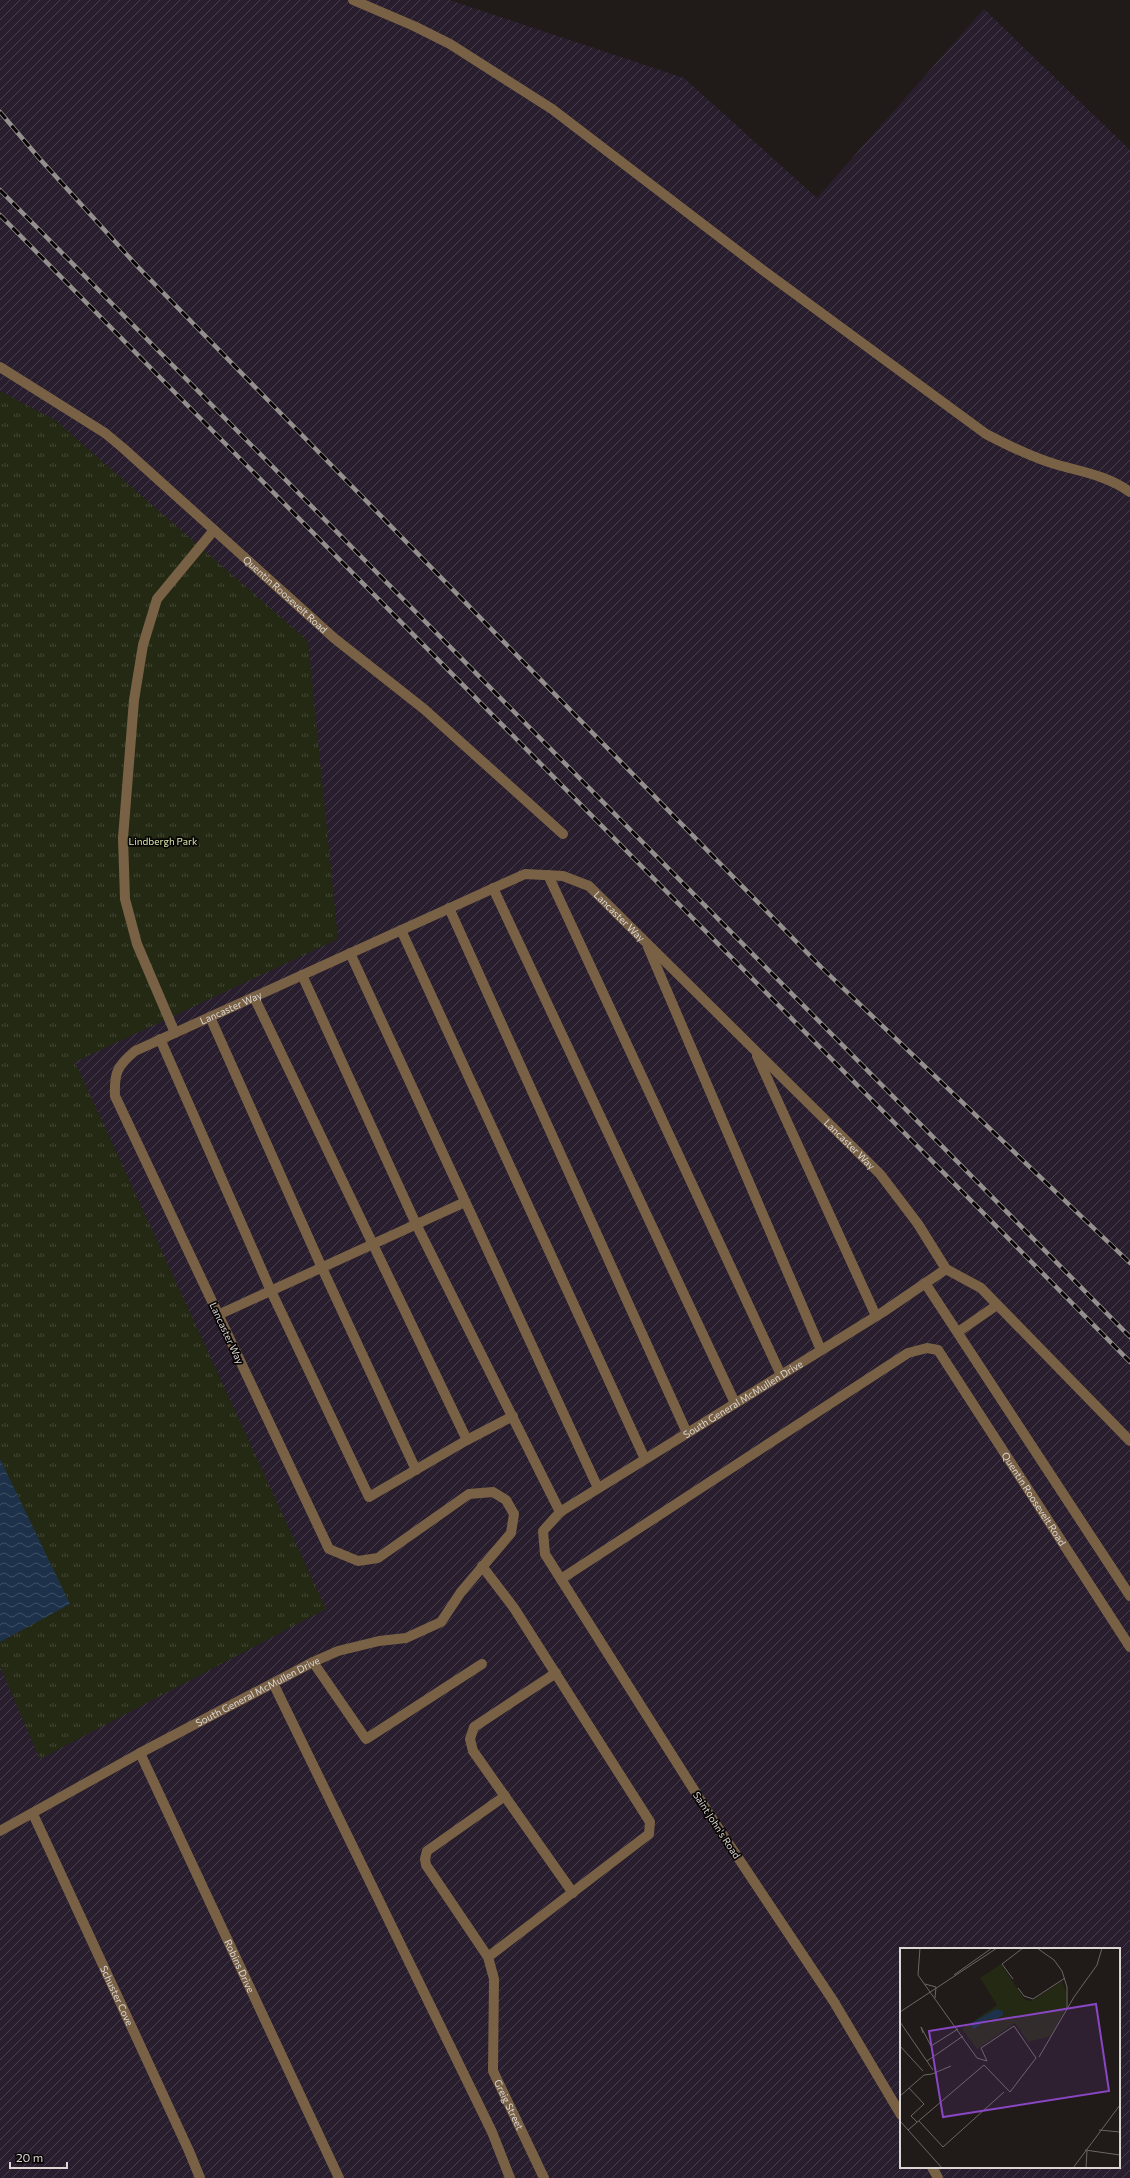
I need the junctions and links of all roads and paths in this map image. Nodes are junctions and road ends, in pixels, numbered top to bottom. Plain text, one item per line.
1 (353, 0) edge
2 (0, 367) edge
3 (0, 376) edge
4 (24, 383) junction
5 (1130, 492) edge
6 (214, 530) junction
7 (563, 834) dead end
8 (548, 875) junction
9 (493, 888) junction
10 (449, 908) junction
11 (401, 930) junction
12 (646, 942) junction
13 (350, 953) junction
14 (302, 975) junction
15 (254, 997) junction
16 (210, 1017) junction
17 (175, 1033) junction
18 (160, 1040) junction
19 (754, 1049) junction
20 (465, 1202) junction
21 (416, 1224) junction
22 (374, 1244) junction
23 (322, 1268) junction
24 (946, 1269) junction
25 (926, 1283) junction
26 (271, 1291) junction
27 (997, 1304) junction
28 (218, 1315) junction
29 (876, 1316) junction
30 (958, 1332) junction
31 (821, 1350) junction
32 (781, 1375) junction
33 (735, 1403) junction
34 (513, 1416) junction
35 (687, 1433) junction
36 (467, 1440) junction
37 (1130, 1441) edge
38 (645, 1459) junction
39 (416, 1470) junction
40 (598, 1488) junction
41 (560, 1512) junction
42 (543, 1531) joint
43 (500, 1548) joint
44 (482, 1566) junction
45 (561, 1580) junction
46 (1130, 1596) edge
47 (1130, 1647) edge
48 (313, 1662) junction
49 (482, 1664) dead end
50 (556, 1673) junction
51 (273, 1683) junction
52 (140, 1753) junction
53 (505, 1796) junction
54 (32, 1814) junction
55 (0, 1831) edge
56 (573, 1893) junction
57 (488, 1957) junction
58 (900, 2113) edge
59 (933, 2168) edge
60 (200, 2178) edge
61 (339, 2178) edge
62 (510, 2178) edge
63 (544, 2178) edge
64 (938, 2178) edge

1 - 5 street
2 - 4 street, Quentin Roosevelt Road
3 - 4 street
4 - 6 street, Quentin Roosevelt Road
6 - 7 street, Quentin Roosevelt Road
6 - 17 street
8 - 9 street, Lancaster Way
8 - 12 street, Lancaster Way
8 - 32 street
9 - 10 street, Lancaster Way
9 - 33 street
10 - 11 street, Lancaster Way
10 - 35 street
11 - 13 street, Lancaster Way
11 - 38 street
12 - 19 street, Lancaster Way
12 - 31 street
13 - 14 street, Lancaster Way
13 - 20 street
14 - 15 street, Lancaster Way
14 - 21 street
15 - 16 street, Lancaster Way
15 - 22 street
16 - 17 street, Lancaster Way
16 - 23 street
17 - 18 street, Lancaster Way
18 - 26 street
18 - 28 street, Lancaster Way
19 - 24 street, Lancaster Way
19 - 29 street
20 - 21 street
20 - 40 street
21 - 22 street
21 - 34 street
22 - 23 street
22 - 36 street
23 - 26 street
23 - 39 street
24 - 25 street, South General McMullen Drive
24 - 27 street
25 - 29 street, South General McMullen Drive
25 - 30 street
26 - 28 street
26 - 39 street
27 - 30 street
27 - 37 street
28 - 43 street, Lancaster Way
29 - 31 street, South General McMullen Drive
30 - 46 street
31 - 32 street, South General McMullen Drive
32 - 33 street, South General McMullen Drive
33 - 35 street, South General McMullen Drive
34 - 36 street
34 - 41 street
35 - 38 street, South General McMullen Drive
36 - 39 street
38 - 40 street, South General McMullen Drive
40 - 41 street, South General McMullen Drive
41 - 42 street, South General McMullen Drive
42 - 45 street, Saint John's Road
43 - 44 street, South General McMullen Drive
44 - 48 street, South General McMullen Drive
44 - 50 street
45 - 47 street, Quentin Roosevelt Road
45 - 58 street, Saint John's Road
48 - 49 street
48 - 51 street, South General McMullen Drive
50 - 53 street
50 - 56 street
51 - 52 street, South General McMullen Drive
51 - 62 street
52 - 54 street, South General McMullen Drive
52 - 61 street, Robins Drive
53 - 56 street
53 - 57 street, Greig Street
54 - 55 street, South General McMullen Drive
54 - 60 street, Schuster Cove
56 - 57 street
57 - 63 street, Greig Street
59 - 64 street

